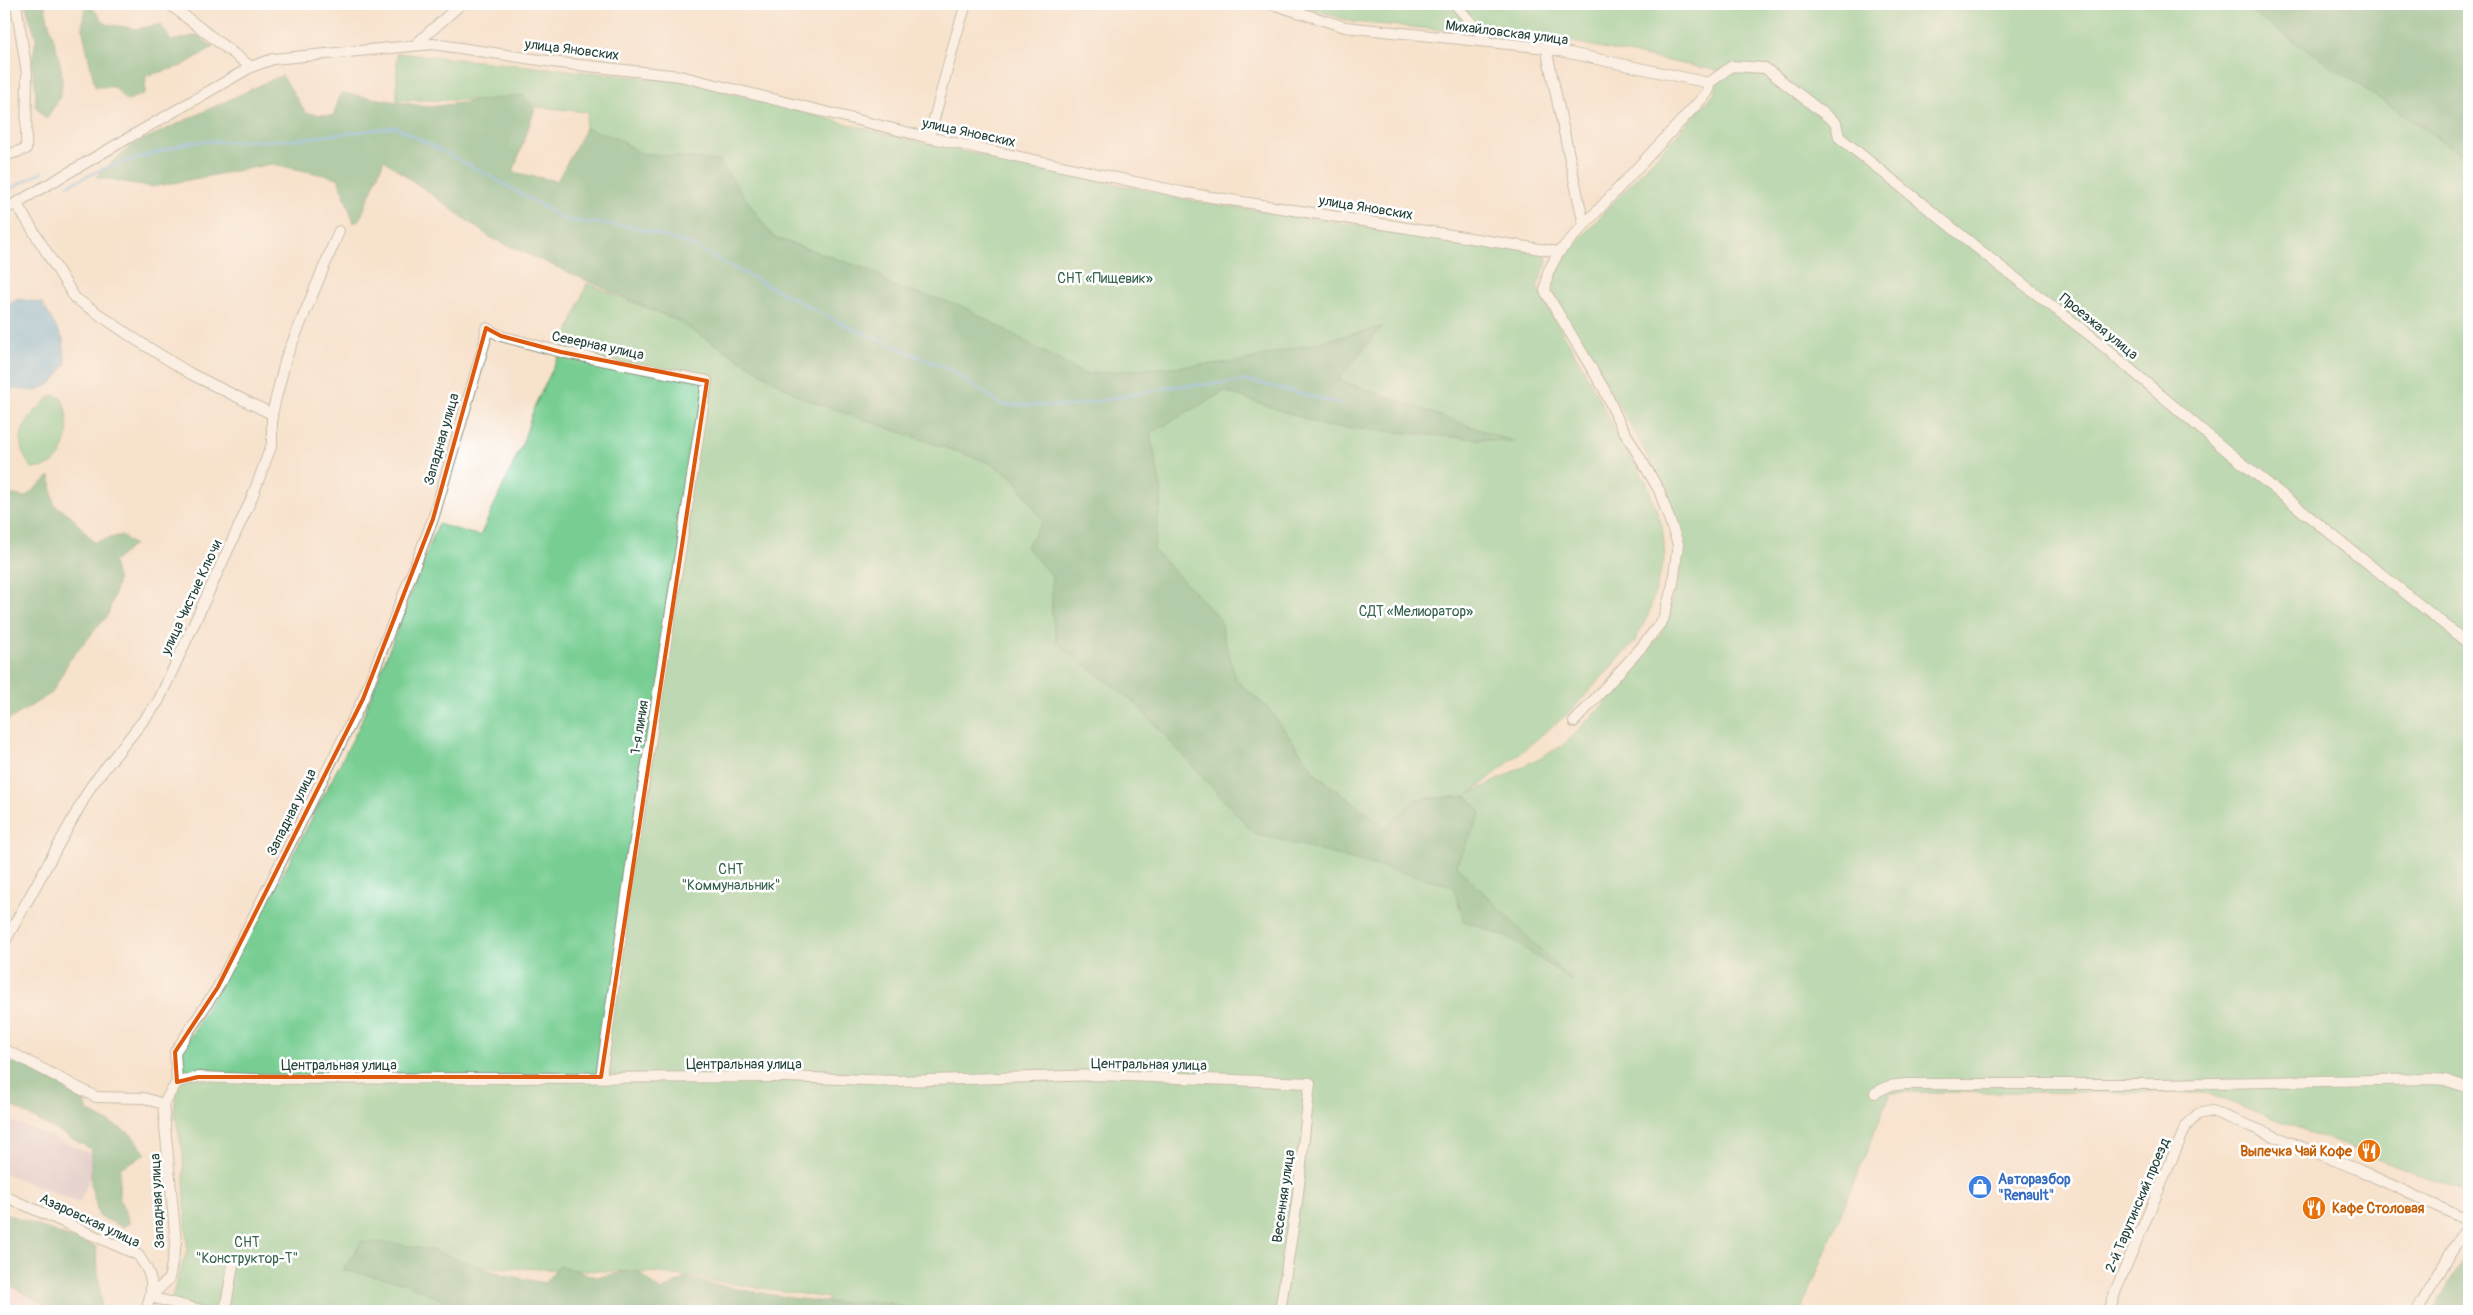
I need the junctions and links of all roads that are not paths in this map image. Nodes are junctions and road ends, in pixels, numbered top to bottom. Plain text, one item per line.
1 (16, 4) edge
2 (169, 4) edge
3 (461, 4) edge
4 (966, 4) edge
5 (1272, 4) edge
6 (1455, 4) edge
7 (1488, 42) junction
8 (416, 44) junction
9 (1546, 48) junction
10 (251, 67) junction
11 (1709, 83) junction
12 (929, 138) junction
13 (4, 156) edge
14 (16, 202) junction
15 (4, 210) edge
16 (1584, 225) junction
17 (339, 232) dead end
18 (1559, 252) junction
19 (486, 328) joint
20 (707, 381) joint
21 (272, 414) junction
22 (2469, 644) edge
23 (1574, 722) dead end
24 (4, 943) edge
25 (4, 1049) edge
26 (602, 1077) junction
27 (177, 1082) junction
28 (1310, 1084) joint
29 (2469, 1088) edge
30 (1875, 1093) dead end
31 (164, 1104) junction
32 (4, 1196) edge
33 (2469, 1221) edge
34 (2469, 1226) edge
35 (234, 1259) dead end
36 (150, 1297) junction
37 (146, 1311) edge
38 (206, 1311) edge
39 (225, 1311) edge
40 (1280, 1311) edge
41 (2109, 1311) edge
42 (2417, 1311) edge

1 - 13 street
2 - 10 street
3 - 8 street
4 - 12 street
5 - 7 street, Михайловская улица
6 - 7 street
7 - 9 street, Михайловская улица
8 - 10 street, улица Яновских
8 - 12 street, улица Яновских
9 - 11 street, Михайловская улица
9 - 16 street
10 - 14 street, улица Яновских
11 - 16 street
11 - 22 street, Проезжая улица
12 - 18 street, улица Яновских
14 - 15 street, улица Яновских
14 - 21 street
16 - 18 street
17 - 21 street, улица Чистые Ключи
18 - 23 street
19 - 20 street, Северная улица
19 - 27 street, Западная улица
20 - 26 street, 1-я линия
21 - 24 street, улица Чистые Ключи
25 - 31 street
26 - 27 street, Центральная улица
26 - 28 street, Центральная улица
27 - 31 street
28 - 40 street, Весенняя улица
29 - 30 street
31 - 36 street, Западная улица
32 - 36 street, Азаровская улица
33 - 41 street, 2-й Тарутинский проезд
34 - 42 street
35 - 39 street
36 - 37 street, Азаровская улица
36 - 38 street

